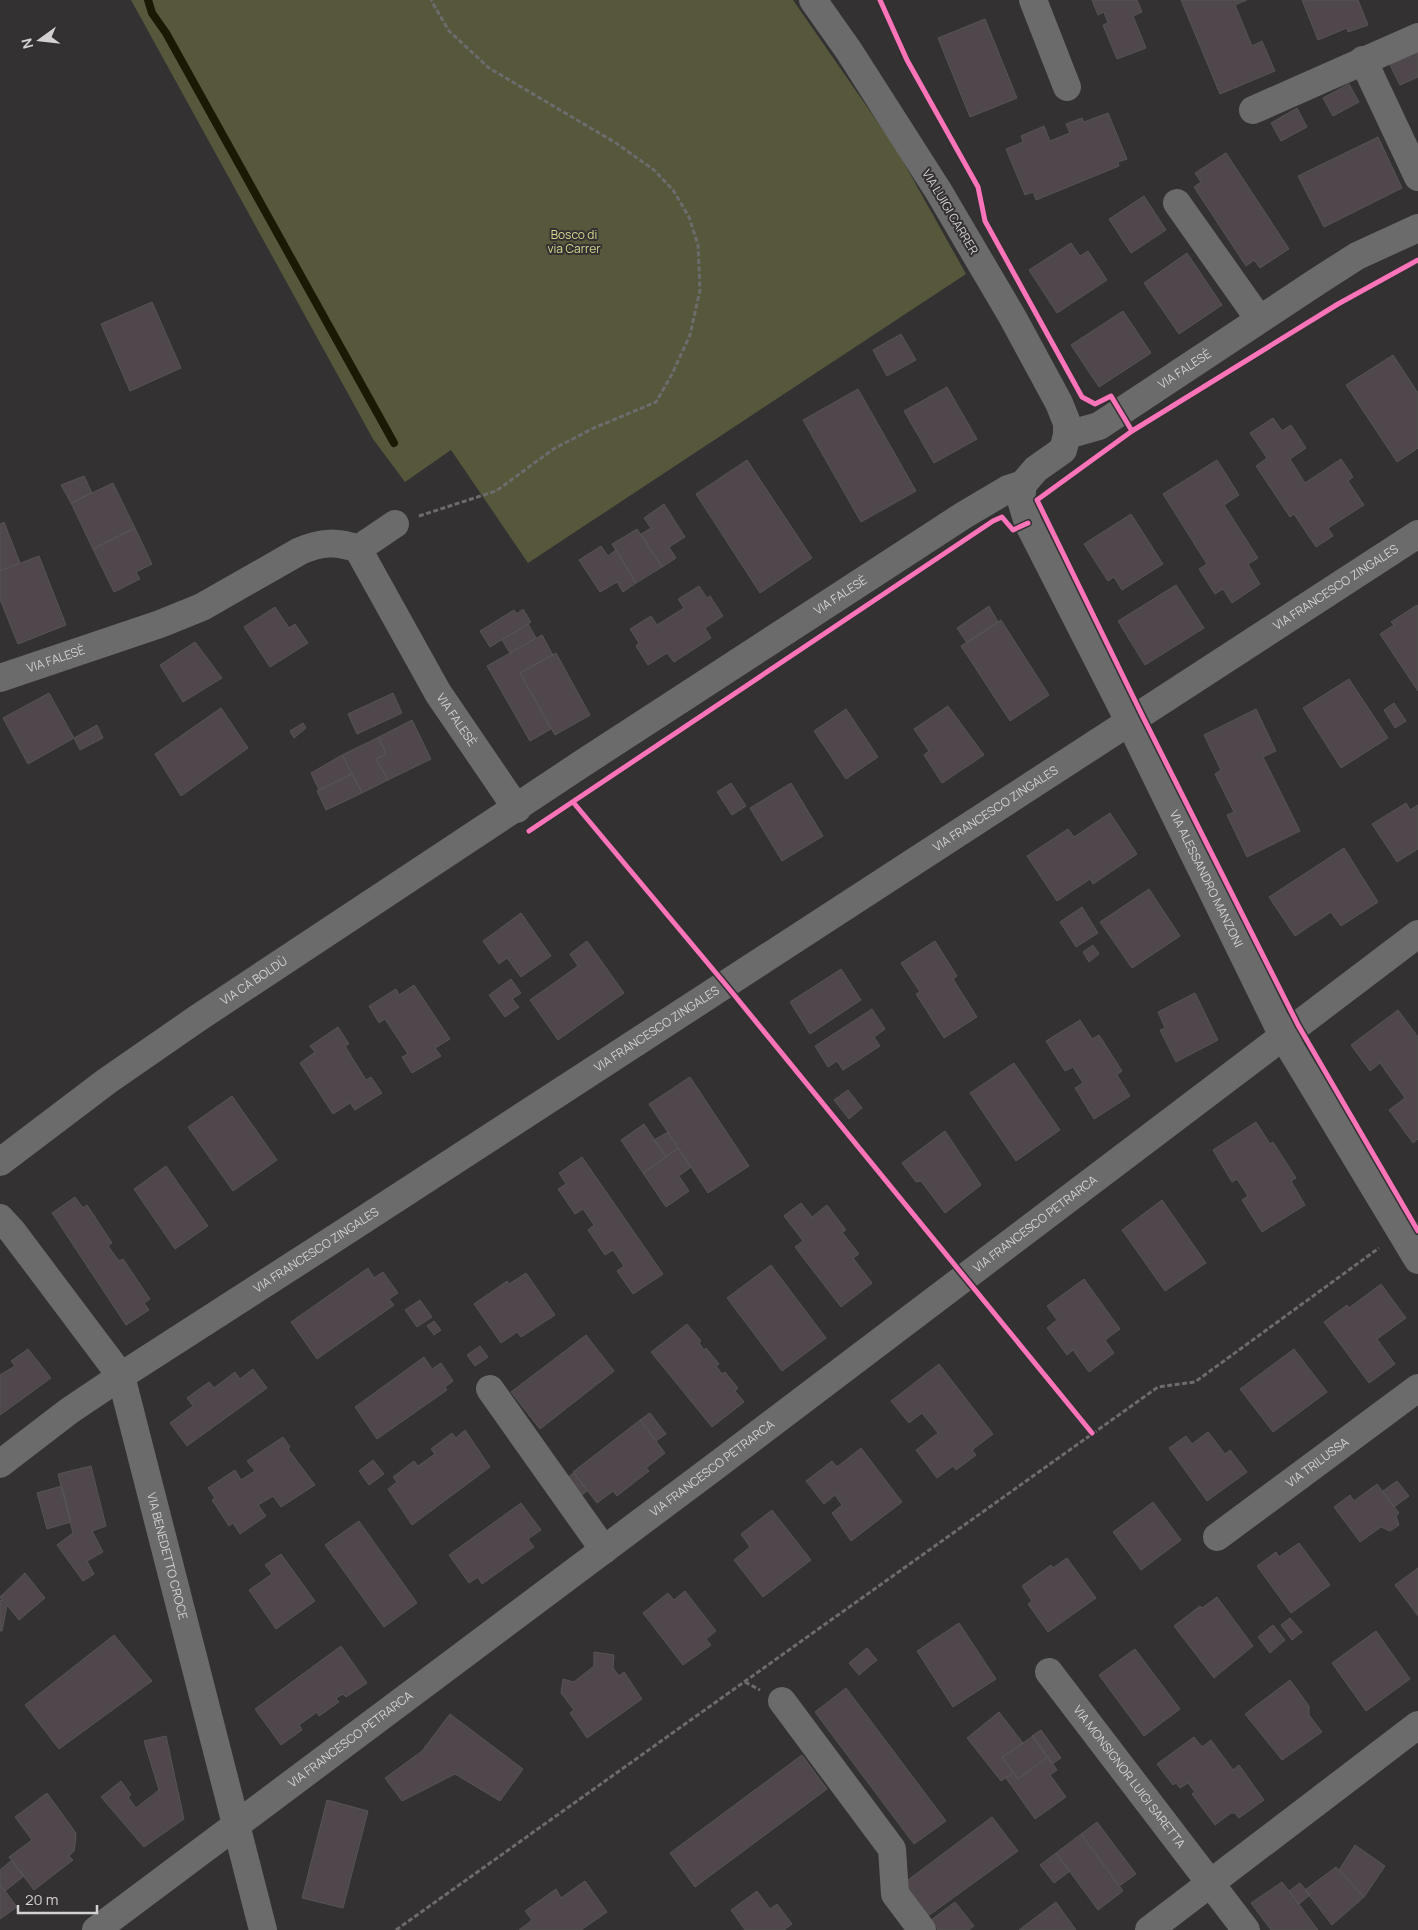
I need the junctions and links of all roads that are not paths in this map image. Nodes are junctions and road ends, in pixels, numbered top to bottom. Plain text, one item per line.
1 (813, 0) edge
2 (1033, 0) edge
3 (1418, 37) edge
4 (1364, 60) junction
5 (1067, 87) dead end
6 (1253, 110) dead end
7 (1418, 177) edge
8 (1177, 203) dead end
9 (1418, 228) edge
10 (1259, 319) junction
11 (1067, 435) junction
12 (1023, 484) junction
13 (395, 524) road end
14 (1418, 534) edge
15 (358, 548) junction
16 (0, 678) edge
17 (1130, 723) junction
18 (517, 809) junction
19 (1418, 934) edge
20 (1283, 1036) junction
21 (0, 1162) edge
22 (0, 1218) edge
23 (1418, 1260) edge
24 (120, 1376) junction
25 (1418, 1388) edge
26 (490, 1389) dead end
27 (0, 1464) edge
28 (1217, 1536) dead end
29 (604, 1550) junction
30 (1048, 1672) dead end
31 (782, 1701) dead end
32 (1418, 1725) edge
33 (237, 1824) junction
34 (1211, 1883) junction
35 (96, 1930) edge
36 (263, 1930) edge
37 (922, 1930) edge
38 (1149, 1930) edge
39 (1246, 1930) edge

1 - 11 street, VIA LUIGI CARRER
2 - 5 street
3 - 4 street
4 - 6 street
4 - 7 street
8 - 10 street
9 - 10 street, VIA FALESÈ
10 - 11 street, VIA FALESÈ
11 - 12 street, VIA FALESÈ
12 - 17 street, VIA ALESSANDRO MANZONI
12 - 18 street, VIA FALESÈ
13 - 15 street
14 - 17 street, VIA FRANCESCO ZINGALES
15 - 16 street, VIA FALESÈ
15 - 18 street, VIA FALESÈ
17 - 20 street, VIA ALESSANDRO MANZONI
17 - 24 street, VIA FRANCESCO ZINGALES
18 - 21 street, VIA CÀ BOLDÙ
19 - 20 street, VIA FRANCESCO PETRARCA
20 - 23 street, VIA ALESSANDRO MANZONI
20 - 29 street, VIA FRANCESCO PETRARCA
22 - 24 street, VIA BENEDETTO CROCE
24 - 27 street, VIA FRANCESCO ZINGALES
24 - 33 street, VIA BENEDETTO CROCE
25 - 28 street, VIA TRILUSSA
26 - 29 street
29 - 33 street, VIA FRANCESCO PETRARCA
30 - 34 street, VIA MONSIGNOR LUIGI SARETTA
31 - 37 street
32 - 34 street
33 - 35 street, VIA FRANCESCO PETRARCA
33 - 36 street, VIA BENEDETTO CROCE
34 - 38 street
34 - 39 street, VIA MONSIGNOR LUIGI SARETTA

